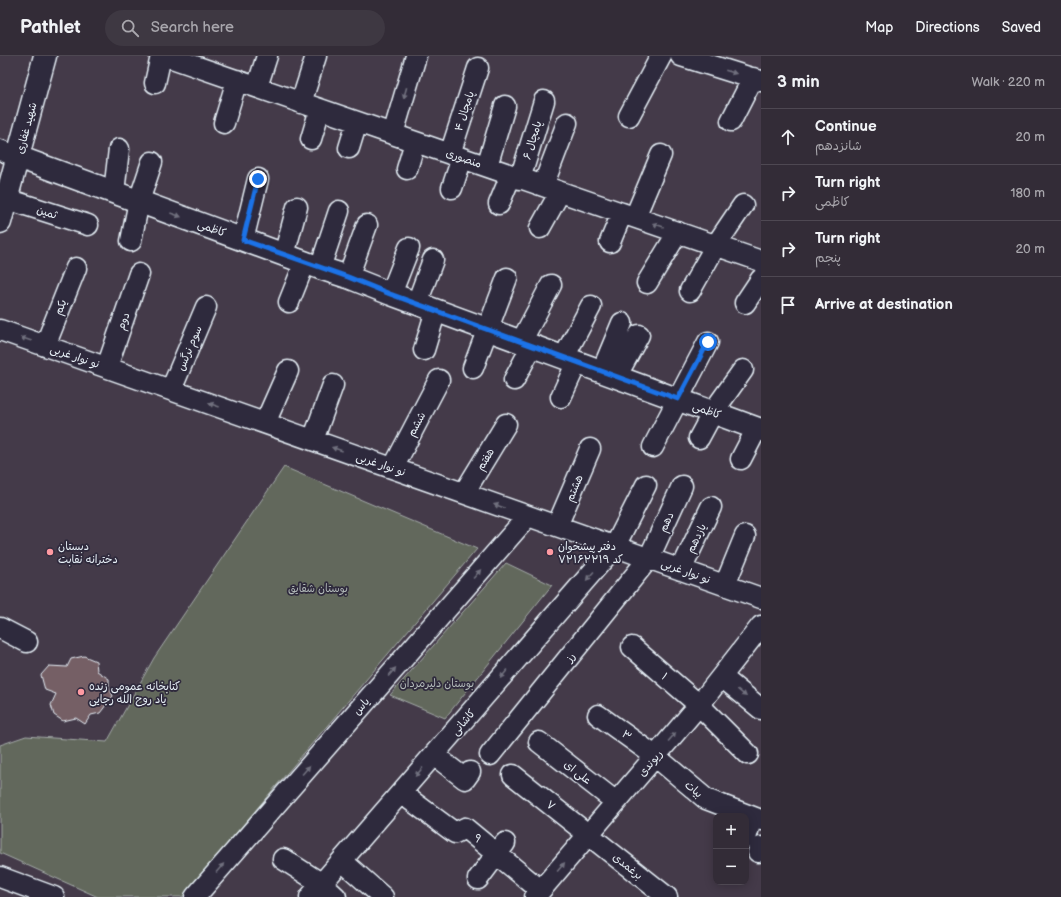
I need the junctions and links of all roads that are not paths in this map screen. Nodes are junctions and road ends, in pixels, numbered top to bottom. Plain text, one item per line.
1 (45, 56) edge
2 (162, 56) edge
3 (166, 56) edge
4 (267, 56) edge
5 (316, 56) edge
6 (416, 56) edge
7 (661, 56) edge
8 (681, 56) edge
9 (213, 64) edge
10 (478, 68) dead end
11 (237, 80) junction
12 (757, 80) edge
13 (155, 83) dead end
14 (257, 87) junction
15 (544, 101) dead end
16 (302, 102) junction
17 (505, 106) dead end
18 (320, 109) junction
19 (629, 116) dead end
20 (730, 121) dead end
21 (357, 122) junction
22 (224, 123) dead end
23 (567, 123) dead end
24 (394, 134) junction
25 (311, 139) dead end
26 (415, 142) junction
27 (349, 148) dead end
28 (119, 149) dead end
29 (9, 154) edge
30 (661, 155) dead end
31 (456, 156) junction
32 (152, 162) dead end
33 (487, 166) junction
34 (407, 169) dead end
35 (516, 177) junction
36 (258, 179) dead end
37 (452, 188) dead end
38 (552, 189) junction
39 (114, 192) junction
40 (6, 199) junction
41 (139, 202) junction
42 (499, 204) dead end
43 (743, 205) dead end
44 (297, 207) dead end
45 (339, 211) dead end
46 (629, 215) junction
47 (0, 222) edge
48 (88, 225) dead end
49 (367, 225) dead end
50 (540, 228) dead end
51 (678, 232) junction
52 (243, 240) junction
53 (131, 241) dead end
54 (610, 242) dead end
55 (716, 245) junction
56 (409, 248) dead end
57 (284, 255) junction
58 (433, 260) dead end
59 (761, 261) edge
60 (313, 265) junction
61 (76, 268) dead end
62 (139, 274) dead end
63 (348, 277) junction
64 (507, 278) dead end
65 (761, 279) edge
66 (647, 283) dead end
67 (551, 285) dead end
68 (690, 291) dead end
69 (390, 294) junction
70 (289, 302) dead end
71 (745, 303) dead end
72 (591, 306) dead end
73 (206, 307) dead end
74 (426, 307) junction
75 (622, 323) dead end
76 (0, 330) edge
77 (488, 330) junction
78 (639, 335) dead end
79 (708, 342) dead end
80 (527, 344) junction
81 (45, 346) junction
82 (424, 350) dead end
83 (571, 360) junction
84 (106, 367) junction
85 (473, 368) dead end
86 (743, 370) dead end
87 (288, 371) dead end
88 (609, 374) junction
89 (439, 380) dead end
90 (514, 380) dead end
91 (333, 385) dead end
92 (171, 390) junction
93 (561, 397) dead end
94 (678, 399) junction
95 (713, 412) junction
96 (265, 423) junction
97 (506, 424) dead end
98 (759, 429) edge
99 (699, 438) dead end
100 (313, 440) junction
101 (653, 447) dead end
102 (590, 449) dead end
103 (741, 459) dead end
104 (393, 468) junction
105 (646, 485) dead end
106 (682, 486) dead end
107 (464, 493) junction
108 (711, 507) dead end
109 (528, 516) junction
110 (557, 526) junction
111 (745, 536) dead end
112 (615, 546) junction
113 (650, 558) junction
114 (681, 570) junction
115 (725, 585) junction
116 (761, 598) edge
117 (761, 626) edge
118 (0, 628) edge
119 (26, 642) dead end
120 (632, 647) dead end
121 (722, 677) junction
122 (699, 705) junction
123 (761, 709) edge
124 (598, 715) dead end
125 (539, 742) dead end
126 (748, 754) dead end
127 (434, 755) junction
128 (490, 755) dead end
129 (656, 756) junction
130 (470, 772) dead end
131 (513, 775) dead end
132 (401, 793) junction
133 (616, 802) junction
134 (757, 818) edge
135 (589, 834) junction
136 (755, 846) edge
137 (501, 848) junction
138 (283, 858) dead end
139 (349, 867) dead end
140 (0, 878) edge
141 (478, 879) dead end
142 (539, 892) edge
143 (323, 893) edge
144 (54, 897) edge
145 (195, 897) edge
146 (383, 897) edge
147 (667, 897) edge

1 - 29 street, شهید غفاری
2 - 13 street
3 - 9 street, منصوری
4 - 14 street
5 - 16 street
6 -> 24 street
7 - 19 street
8 -> 12 street
9 - 11 street, منصوری
10 - 31 street, پامچال ۴
11 - 14 street, منصوری
11 - 22 street
12 - 20 street
14 - 16 street, منصوری
15 - 35 street, ۶ پامچال
16 - 18 street, منصوری
17 - 33 street
18 - 21 street, منصوری
18 - 25 street
21 - 24 street, منصوری
21 - 27 street
23 - 38 street
24 - 26 street, منصوری
26 - 31 street, منصوری
26 - 34 street
28 - 39 street
29 - 39 street, کاظمی
29 - 40 street, شهید غفاری
30 - 46 street
31 - 33 street, منصوری
31 - 37 street, پامچال ۴
32 - 41 street
33 - 35 street, منصوری
35 - 38 street, منصوری
35 - 42 street, ۶ پامچال
36 - 52 street
38 - 46 street, منصوری
38 - 50 street
39 - 41 street, کاظمی
40 - 47 street, شهید غفاری
40 - 48 street, ثمین
41 -> 52 street, کاظمی
41 - 53 street
43 - 55 street
44 - 57 street
45 - 60 street
51 -> 46 street, منصوری
46 - 54 street
49 - 63 street
51 - 55 street, منصوری
51 - 66 street
52 - 57 street, کاظمی
55 - 59 street, منصوری
55 - 68 street
56 - 69 street
57 - 60 street, کاظمی
58 - 74 street
60 - 63 street, کاظمی
60 - 70 street
61 - 81 street, یکم
62 - 84 street, دوم
63 - 69 street, کاظمی
64 - 77 street
65 - 71 street
67 - 80 street
69 - 74 street, کاظمی
72 - 83 street
73 - 92 street, سوم نرگس
74 - 77 street, کاظمی
74 - 82 street
75 - 88 street
81 -> 76 street, نو نوار غربی
77 - 80 street, کاظمی
77 - 85 street
78 - 88 street
79 - 94 street
80 - 83 street, کاظمی
80 - 90 street
81 - 84 street, نو نوار غربی
83 - 88 street, کاظمی
83 - 93 street
84 - 92 street, نو نوار غربی
86 - 95 street
87 - 96 street
88 - 94 street, کاظمی
89 - 104 street, ششم
91 - 100 street
96 -> 92 street, نو نوار غربی
94 - 95 street, کاظمی
94 - 101 street
95 - 98 street, کاظمی
95 - 99 street
96 - 100 street, نو نوار غربی
97 - 107 street, هفتم
98 - 103 street
104 -> 100 street, نو نوار غربی
102 - 110 street, هشتم
104 - 107 street, نو نوار غربی
105 - 112 street, کاشانی
106 - 113 street, دهم
109 -> 107 street, نو نوار غربی
108 - 114 street, یازدهم
109 - 110 street, نو نوار غربی
145 -> 109 street, یاس
110 - 112 street, نو نوار غربی
111 - 115 street
112 - 113 street, نو نوار غربی
112 -> 127 street, کاشانی
113 - 114 street, نو نوار غربی
113 - 128 street, رز
114 - 115 street, نو نوار غربی
115 - 116 street, نو نوار غربی
117 - 121 street, ریوندی
118 - 119 street
120 - 122 street, ۱
121 - 122 street, ریوندی
121 -> 123 street
122 - 126 street, ۱
129 -> 122 street, ریوندی
124 - 129 street, ۳
125 - 133 street, علی ای
127 - 130 street
127 -> 132 street, کاشانی
129 - 133 street, ریوندی
129 - 134 street, بیات
131 - 135 street, ۷
132 - 137 street, ۹
132 - 143 street, کاشانی
133 - 135 street, ریوندی
134 - 136 street
142 -> 135 street, ریوندی
135 - 147 street, برغمدی
137 - 141 street
137 - 142 street, ۹
138 - 143 street
139 - 146 street
140 - 144 street

